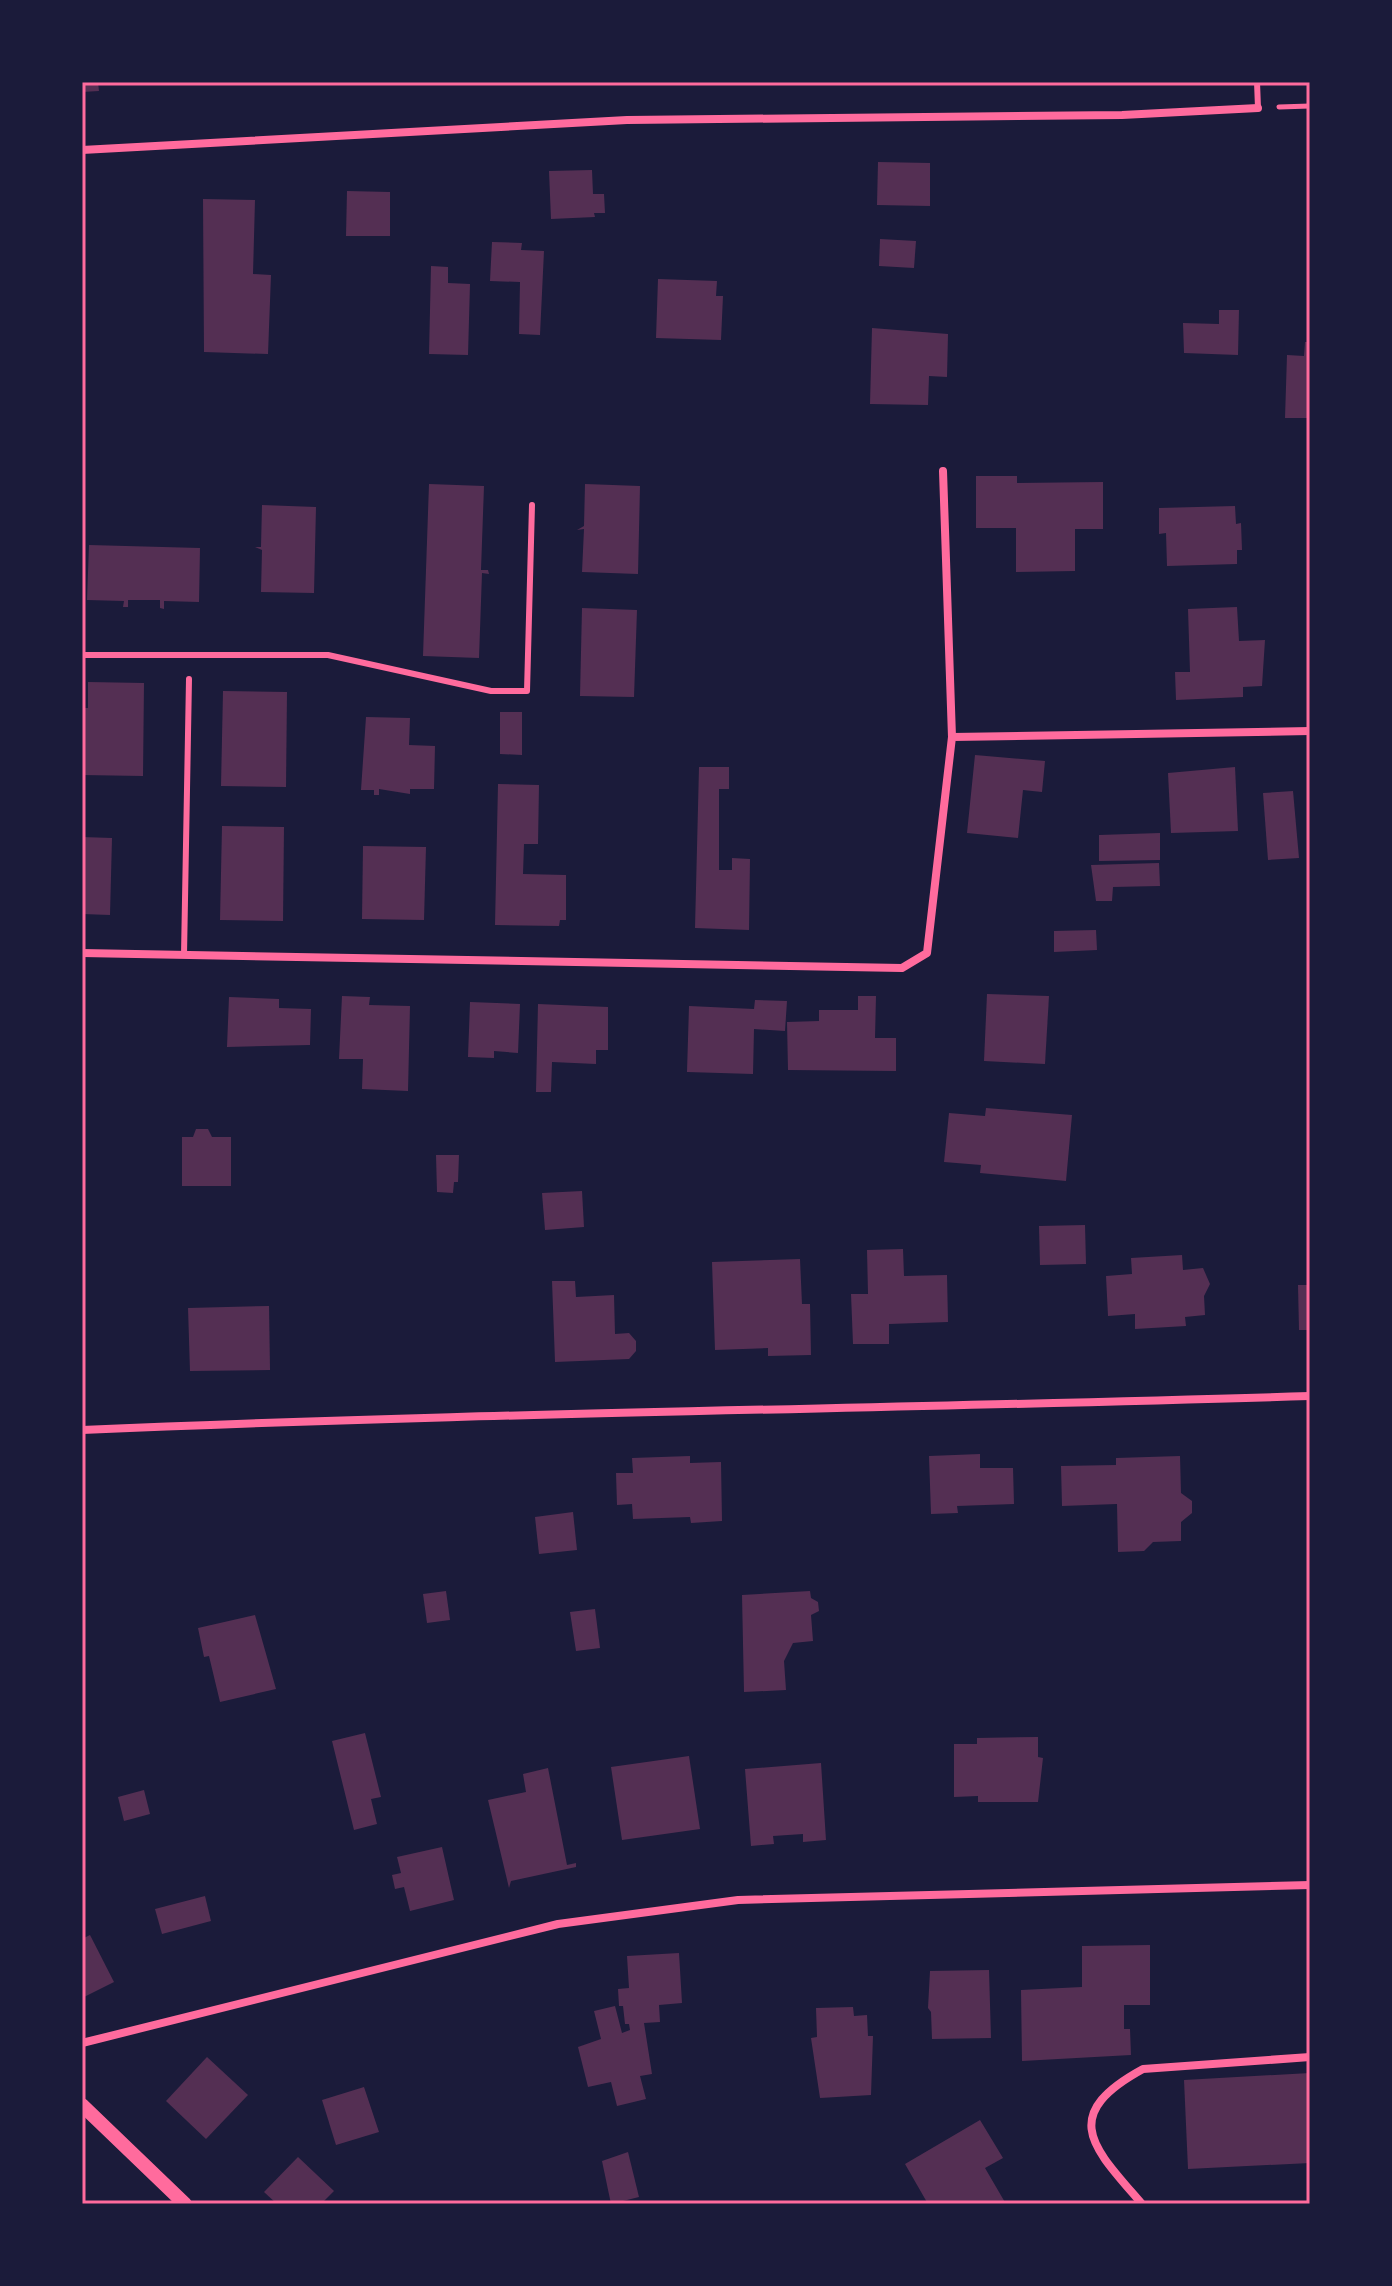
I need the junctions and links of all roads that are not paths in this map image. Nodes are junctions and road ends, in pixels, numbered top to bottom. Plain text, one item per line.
1 (1257, 82) edge
2 (1258, 108) joint
3 (82, 150) edge
4 (943, 471) dead end
5 (532, 505) dead end
6 (82, 655) edge
7 (189, 679) dead end
8 (1310, 731) edge
9 (952, 737) junction
10 (82, 953) edge
11 (184, 955) junction
12 (1310, 1396) edge
13 (82, 1430) edge
14 (1310, 1885) edge
15 (82, 2043) edge
16 (1310, 2057) edge
17 (82, 2105) edge
18 (185, 2204) edge
19 (1142, 2204) edge

1 - 2 lane
2 - 3 street
4 - 9 street
5 - 6 lane
7 - 11 lane
8 - 9 street
9 - 11 street
10 - 11 street
12 - 13 street
14 - 15 street
16 - 19 street
17 - 18 street

